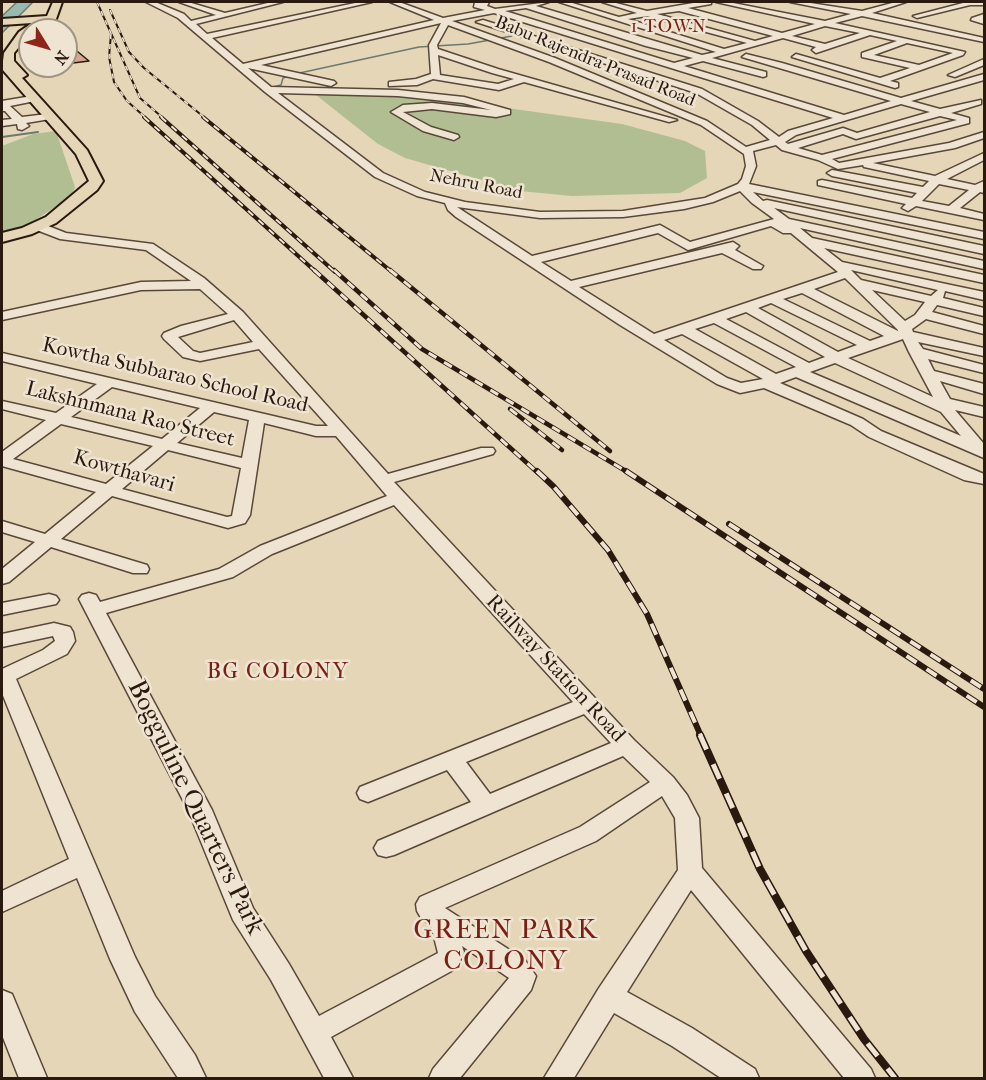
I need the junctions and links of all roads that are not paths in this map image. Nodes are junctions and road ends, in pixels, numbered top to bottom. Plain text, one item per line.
1 (57, 2) edge
2 (173, 2) edge
3 (182, 2) edge
4 (279, 2) edge
5 (368, 2) edge
6 (393, 2) edge
7 (478, 2) edge
8 (546, 2) edge
9 (563, 2) edge
10 (605, 2) edge
11 (655, 2) edge
12 (708, 2) edge
13 (720, 2) edge
14 (796, 2) edge
15 (870, 2) edge
16 (903, 2) edge
17 (946, 2) edge
18 (967, 2) edge
19 (152, 3) edge
20 (982, 3) edge
21 (318, 4) dead end
22 (248, 5) edge
23 (267, 5) junction
24 (525, 5) junction
25 (884, 6) junction
26 (336, 8) junction
27 (676, 8) junction
28 (211, 10) junction
29 (492, 10) junction
30 (646, 13) junction
31 (860, 13) junction
32 (911, 13) junction
33 (965, 14) dead end
34 (224, 15) junction
35 (304, 15) junction
36 (182, 16) junction
37 (464, 16) junction
38 (878, 16) junction
39 (984, 16) edge
40 (2, 17) edge
41 (33, 18) edge
42 (51, 18) edge
43 (285, 19) junction
44 (616, 19) junction
45 (891, 19) junction
46 (18, 20) edge
47 (443, 21) junction
48 (2, 22) edge
49 (191, 23) junction
50 (827, 23) junction
51 (589, 24) junction
52 (910, 24) junction
53 (259, 25) junction
54 (842, 26) junction
55 (951, 26) junction
56 (927, 27) junction
57 (857, 29) junction
58 (18, 30) edge
59 (557, 31) junction
60 (793, 32) junction
61 (874, 33) junction
62 (984, 33) edge
63 (968, 34) junction
64 (782, 35) junction
65 (208, 36) junction
66 (528, 37) junction
67 (811, 37) junction
68 (18, 40) edge
69 (497, 40) junction
70 (765, 40) junction
71 (754, 43) junction
72 (831, 43) junction
73 (906, 48) junction
74 (434, 49) junction
75 (2, 51) edge
76 (723, 51) junction
77 (812, 51) junction
78 (962, 52) junction
79 (855, 54) junction
80 (937, 54) junction
81 (644, 57) junction
82 (796, 57) junction
83 (704, 58) junction
84 (844, 62) dead end
85 (981, 62) edge
86 (2, 63) edge
87 (617, 64) junction
88 (247, 66) junction
89 (675, 66) junction
90 (781, 66) junction
91 (834, 66) junction
92 (918, 67) junction
93 (18, 71) edge
94 (642, 74) junction
95 (952, 75) dead end
96 (434, 77) junction
97 (631, 77) dead end
98 (24, 78) edge
99 (523, 78) junction
100 (984, 78) edge
101 (620, 80) dead end
102 (665, 80) junction
103 (880, 81) junction
104 (467, 82) junction
105 (609, 83) junction
106 (984, 83) edge
107 (965, 88) junction
108 (268, 90) junction
109 (446, 91) dead end
110 (628, 91) junction
111 (947, 93) junction
112 (926, 94) junction
113 (32, 99) junction
114 (982, 99) edge
115 (866, 102) dead end
116 (907, 102) junction
117 (2, 106) edge
118 (883, 107) junction
119 (943, 113) junction
120 (47, 117) junction
121 (844, 118) junction
122 (20, 121) junction
123 (2, 123) edge
124 (11, 129) dead end
125 (723, 134) junction
126 (984, 135) edge
127 (454, 138) dead end
128 (783, 142) junction
129 (930, 149) junction
130 (746, 150) junction
131 (943, 154) junction
132 (984, 156) edge
133 (822, 158) junction
134 (857, 162) junction
135 (972, 162) junction
136 (984, 165) edge
137 (835, 169) junction
138 (901, 172) junction
139 (938, 179) junction
140 (822, 183) junction
141 (742, 186) junction
142 (982, 187) edge
143 (925, 191) junction
144 (82, 195) junction
145 (806, 197) junction
146 (450, 201) junction
147 (756, 201) junction
148 (914, 203) junction
149 (951, 210) junction
150 (897, 216) junction
151 (984, 217) edge
152 (785, 221) junction
153 (38, 226) junction
154 (883, 228) junction
155 (2, 237) edge
156 (983, 239) edge
157 (872, 240) junction
158 (809, 241) junction
159 (724, 249) junction
160 (860, 252) junction
161 (533, 260) junction
162 (967, 261) junction
163 (984, 264) edge
164 (176, 265) junction
165 (757, 266) dead end
166 (847, 272) junction
167 (957, 273) junction
168 (984, 279) edge
169 (203, 285) junction
170 (570, 285) junction
171 (141, 286) junction
172 (945, 287) junction
173 (803, 288) junction
174 (984, 296) edge
175 (772, 299) junction
176 (934, 300) junction
177 (747, 307) junction
178 (984, 312) edge
179 (923, 314) junction
180 (238, 315) junction
181 (2, 316) edge
182 (715, 318) junction
183 (209, 323) junction
184 (684, 329) junction
185 (984, 330) edge
186 (902, 333) junction
187 (653, 339) junction
188 (263, 344) junction
189 (869, 345) junction
190 (236, 349) junction
191 (916, 352) junction
192 (984, 352) edge
193 (836, 358) junction
194 (4, 360) edge
195 (984, 369) edge
196 (802, 370) junction
197 (930, 374) junction
198 (771, 381) junction
199 (110, 382) junction
200 (984, 389) edge
201 (2, 405) edge
202 (945, 405) junction
203 (212, 406) junction
204 (984, 412) edge
205 (257, 418) junction
206 (57, 419) junction
207 (339, 430) junction
208 (164, 446) junction
209 (984, 446) edge
210 (487, 451) dead end
211 (2, 460) edge
212 (250, 465) junction
213 (984, 479) edge
214 (384, 480) junction
215 (110, 490) junction
216 (396, 498) junction
217 (234, 522) joint
218 (2, 526) edge
219 (48, 540) junction
220 (140, 569) dead end
221 (2, 578) edge
222 (49, 600) dead end
223 (2, 609) edge
224 (2, 640) edge
225 (3, 676) edge
226 (587, 704) junction
227 (626, 746) junction
228 (451, 759) junction
229 (665, 783) junction
230 (368, 793) dead end
231 (486, 806) junction
232 (386, 848) dead end
233 (83, 864) junction
234 (690, 871) junction
235 (2, 902) edge
236 (442, 920) junction
237 (609, 996) junction
238 (2, 1002) edge
239 (313, 1033) junction
240 (33, 1078) edge
241 (192, 1078) edge
242 (339, 1078) edge
243 (443, 1078) edge
244 (558, 1078) edge
245 (745, 1078) edge
246 (861, 1078) edge

1 - 42 main road
2 - 19 street
3 - 28 street
4 - 23 street
5 - 26 street
6 - 47 street, Babu Rajendra Prasad Road
7 - 29 street
8 - 24 street
9 - 44 street
10 - 30 street
11 - 27 street
12 - 27 street
13 - 50 street
14 - 31 street
15 - 25 street
16 - 25 street
17 - 32 street
18 - 20 street
18 - 32 street
19 - 36 street, Nehru Road
20 - 33 street
21 - 26 street
22 - 23 street
22 - 28 street
22 - 34 street
22 - 43 street
23 - 35 street
24 - 29 street
24 - 51 street
25 - 31 street
25 - 32 street
26 - 35 street
27 - 30 street
27 - 64 street
28 - 34 street
28 - 36 street
29 - 37 street
29 - 59 street
30 - 44 street
30 - 71 street
31 - 38 street
31 - 50 street
32 - 55 street
34 - 49 street
34 - 53 street
35 - 43 street
36 - 49 street, Nehru Road
37 - 47 street
37 - 66 street
38 - 45 street
38 - 54 street
39 - 62 street
40 - 41 main road
43 - 53 street
44 - 51 street
44 - 76 street
45 - 52 street
45 - 57 street
46 - 48 main road
47 - 69 street, Babu Rajendra Prasad Road
47 - 74 street
47 - 88 street
49 - 65 street, Nehru Road
50 - 54 street
50 - 60 street
51 - 59 street
51 - 83 street
52 - 56 street
52 - 61 street
53 - 65 street
54 - 57 street
54 - 67 street
55 - 56 street
55 - 63 street
55 - 73 street
56 - 73 street
57 - 61 street
57 - 72 street
58 - 75 main road
59 - 66 street
59 - 81 street
60 - 64 street
60 - 67 street
61 - 72 street
61 - 73 street
62 - 63 street
62 - 78 street
63 - 80 street
64 - 70 street
64 - 72 street
65 - 88 street, Nehru Road
66 - 69 street
66 - 87 street
67 - 72 street
68 - 93 main road
69 - 105 street, Babu Rajendra Prasad Road
70 - 71 street
70 - 77 street
71 - 76 street
72 - 77 street
72 - 79 street
73 - 79 street
73 - 79 street
73 - 80 street
73 - 92 street
74 - 96 street
74 - 99 street
76 - 83 street
76 - 90 street
77 - 82 street
78 - 80 street
78 - 80 street
80 - 85 street
80 - 92 street
81 - 87 street
81 - 89 street
82 - 90 street
82 - 91 street
83 - 89 street
83 - 90 street
84 - 91 street
85 - 95 street
86 - 113 main road
87 - 94 street
88 - 96 street
88 - 108 street, Nehru Road
89 - 94 street
89 - 121 street
90 - 116 street
91 - 103 street
92 - 103 street
94 - 97 street
94 - 102 street
96 - 104 street
98 - 144 main road
99 - 104 street
99 - 125 street
100 - 112 street
101 - 105 street
102 - 110 street
102 - 128 street
103 - 112 street
104 - 109 street
105 - 110 street, Babu Rajendra Prasad Road
106 - 107 street
107 - 111 street
107 - 114 street
108 - 127 street
108 - 146 street, Nehru Road
110 - 125 street, Babu Rajendra Prasad Road
111 - 114 street
111 - 116 street
112 - 116 street
113 - 117 street
113 - 120 main road
114 - 119 street
115 - 118 street
116 - 118 street
116 - 119 street
116 - 128 street
117 - 122 street
118 - 121 street
119 - 128 street
119 - 133 street
120 - 122 street
120 - 144 main road
121 - 128 street
122 - 123 street
122 - 124 street
125 - 130 street, Babu Rajendra Prasad Road
126 - 129 street
128 - 130 street
128 - 133 street
129 - 131 street
129 - 134 street
130 - 141 street
131 - 135 street
131 - 138 street
132 - 135 street
133 - 137 street
134 - 137 street
134 - 138 street
135 - 136 street
135 - 139 street
137 - 140 street
137 - 143 street
138 - 139 street
139 - 142 street
139 - 143 street
140 - 145 street
140 - 148 street
141 - 145 street
141 - 146 street, Nehru Road
141 - 147 street
142 - 149 street
143 - 148 street
144 - 153 main road
145 - 150 street
146 - 161 street
147 - 152 street
147 - 154 street
148 - 149 street
148 - 150 street
149 - 151 street
150 - 154 street
150 - 156 street
152 - 157 street
152 - 158 street
153 - 155 main road
153 - 164 street, Railway Station Road
154 - 156 street
154 - 157 street
156 - 162 street
157 - 160 street
157 - 162 street
158 - 160 street
158 - 166 street
159 - 161 street
159 - 165 street
159 - 170 street
160 - 166 street
160 - 167 street
161 - 170 street
162 - 163 street
162 - 167 street
164 - 169 street, Railway Station Road
164 - 171 street
166 - 172 street
166 - 173 street
166 - 176 street
166 - 186 street
167 - 168 street
167 - 172 street
169 - 171 street
169 - 180 street, Railway Station Road
170 - 187 street
171 - 181 street
172 - 174 street
172 - 176 street
173 - 175 street
173 - 186 street
175 - 177 street
175 - 189 street
176 - 178 street
176 - 179 street
177 - 182 street
177 - 193 street
179 - 185 street
179 - 186 street
180 - 183 street
180 - 188 street, Railway Station Road
182 - 184 street
182 - 196 street
183 - 190 street
183 - 190 street
184 - 187 street
184 - 198 street
186 - 189 street
186 - 191 street
186 - 192 street
187 - 198 street
188 - 190 street
188 - 207 street, Railway Station Road
189 - 193 street
191 - 195 street
191 - 197 street
193 - 196 street
193 - 202 street
194 - 199 street, Kowtha Subbarao School Road
196 - 198 street
196 - 209 street
197 - 200 street
197 - 202 street
198 - 213 street
199 - 203 street, Kowtha Subbarao School Road
199 - 206 street
201 - 206 street, Lakshnmana Rao Street
202 - 204 street
202 - 209 street
203 - 205 street, Kowtha Subbarao School Road
203 - 208 street
205 - 207 street, Kowtha Subbarao School Road
205 - 212 street, Kowtha Subbarao School Road
206 - 208 street, Lakshnmana Rao Street
206 - 211 street
207 - 214 street, Railway Station Road
208 - 212 street, Lakshnmana Rao Street
208 - 215 street
210 - 214 street
211 - 215 street, Kowthavari
212 - 217 street, Kowtha Subbarao School Road
214 - 216 street, Railway Station Road
215 - 217 street, Kowthavari
215 - 219 street
216 - 226 street, Railway Station Road
216 - 239 street, Bogguline Quarters Park
218 - 219 street
219 - 220 street
219 - 221 street
222 - 223 street
224 - 225 street
225 - 233 street
226 - 227 street, Railway Station Road
226 - 228 street
227 - 229 street, Railway Station Road
227 - 231 street
228 - 230 street
228 - 231 street
229 - 234 street, Railway Station Road
229 - 236 street
231 - 232 street
233 - 235 street
233 - 241 street
234 - 237 street
234 - 246 street
236 - 239 street
236 - 243 street
237 - 244 street
237 - 245 street
238 - 240 street
239 - 242 street, Bogguline Quarters Park

